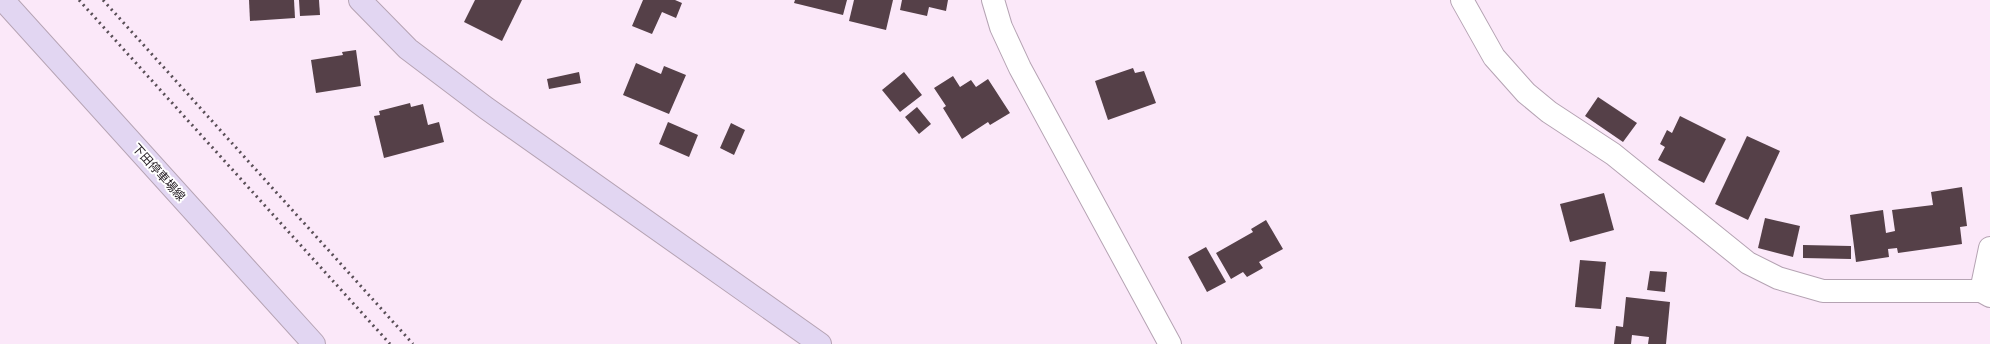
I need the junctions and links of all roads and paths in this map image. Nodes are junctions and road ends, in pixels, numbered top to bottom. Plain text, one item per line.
1 (4, 0) edge
2 (360, 0) edge
3 (993, 0) edge
4 (1462, 0) edge
5 (1990, 248) edge
6 (1985, 294) edge
7 (314, 344) edge
8 (820, 344) edge
9 (1170, 344) edge

1 - 7 street, 下田停車場線
2 - 8 street
3 - 9 street
4 - 6 street
5 - 6 street

